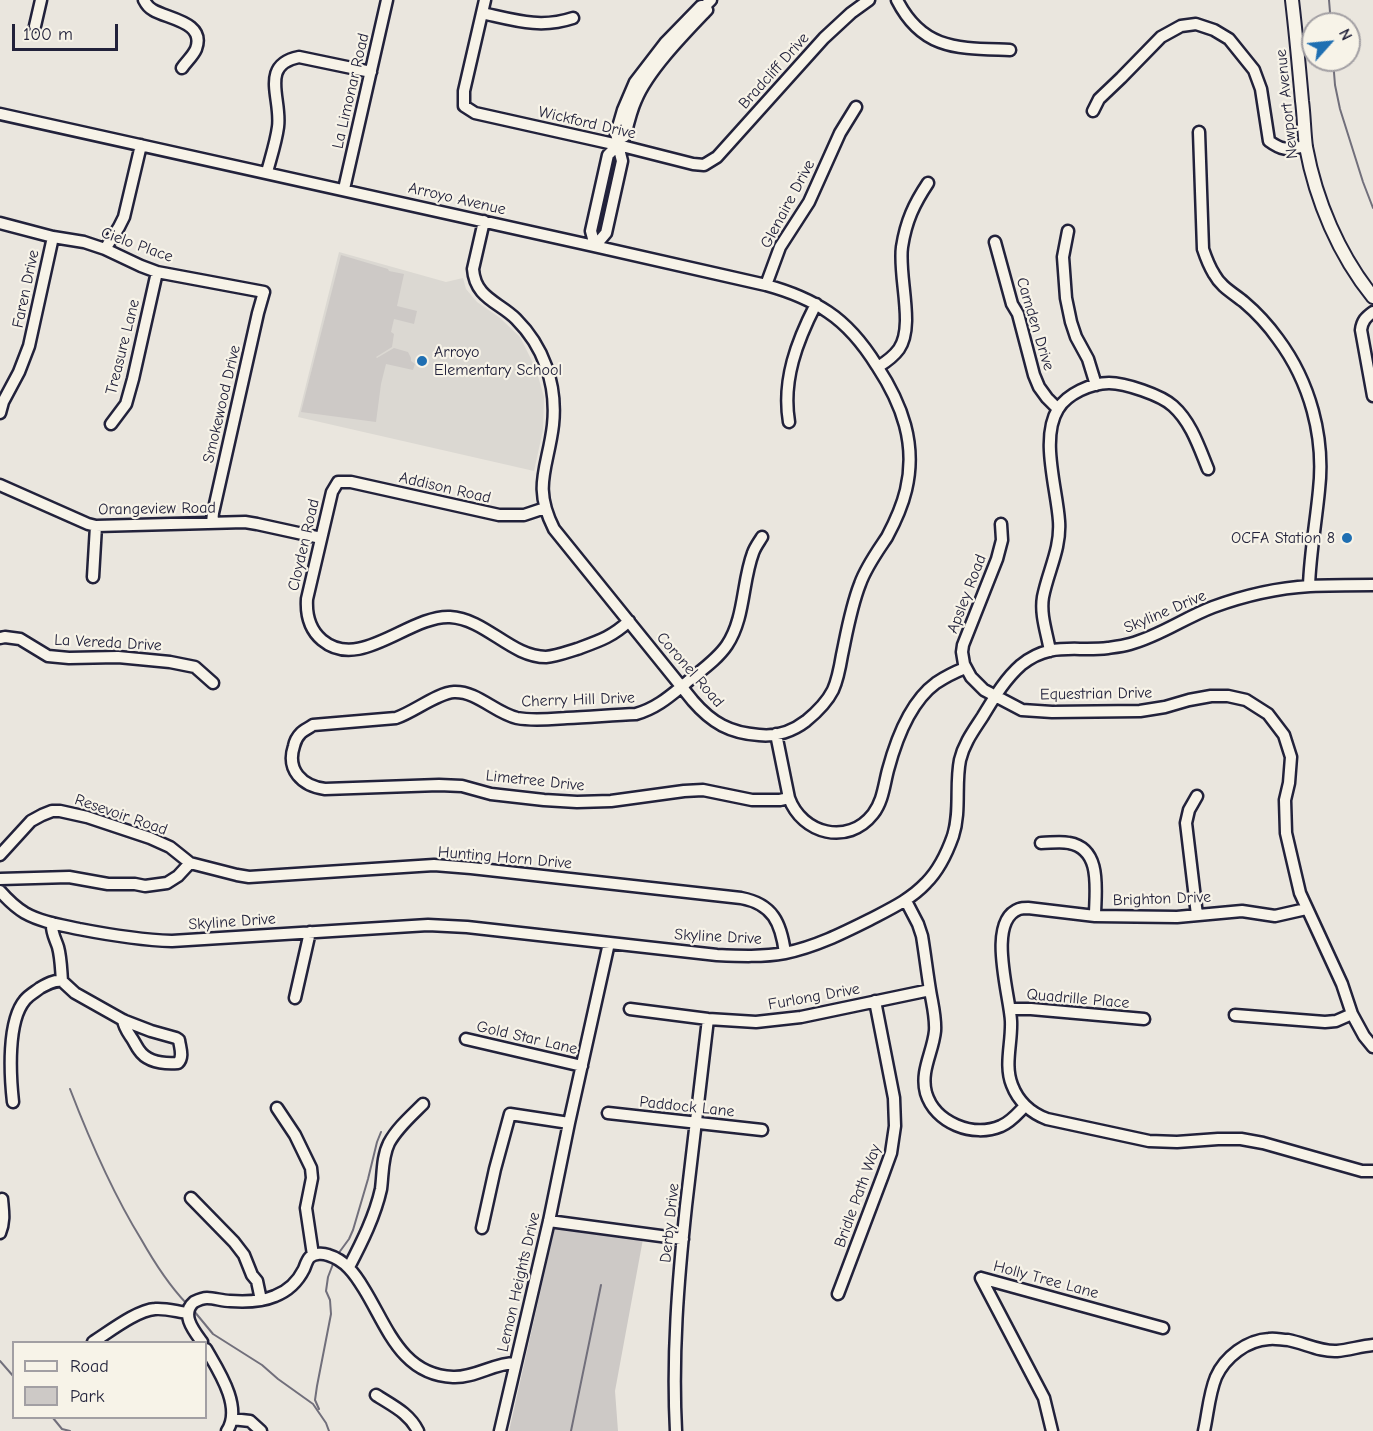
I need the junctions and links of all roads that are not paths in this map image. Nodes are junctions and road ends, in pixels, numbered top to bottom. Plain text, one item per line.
1 (41, 0) edge
2 (144, 0) edge
3 (387, 0) edge
4 (485, 0) edge
5 (869, 0) edge
6 (897, 0) edge
7 (1292, 0) edge
8 (708, 3) edge
9 (482, 13) junction
10 (573, 18) dead end
11 (35, 26) dead end
12 (1010, 50) dead end
13 (182, 68) dead end
14 (371, 72) junction
15 (856, 107) dead end
16 (1093, 111) dead end
17 (0, 114) edge
18 (1199, 132) dead end
19 (619, 142) junction
20 (141, 145) junction
21 (1306, 146) junction
22 (704, 165) joint
23 (267, 172) junction
24 (928, 183) dead end
25 (344, 189) junction
26 (484, 221) junction
27 (0, 223) edge
28 (1068, 231) dead end
29 (53, 237) junction
30 (995, 242) dead end
31 (596, 246) junction
32 (105, 249) junction
33 (157, 272) junction
34 (766, 285) junction
35 (264, 292) joint
36 (1373, 297) edge
37 (816, 304) junction
38 (1373, 312) edge
39 (878, 367) junction
40 (1096, 385) junction
41 (1373, 396) edge
42 (1058, 409) junction
43 (0, 413) edge
44 (789, 422) dead end
45 (111, 424) dead end
46 (1208, 469) dead end
47 (338, 482) joint
48 (0, 485) edge
49 (545, 508) junction
50 (212, 523) junction
51 (1000, 524) dead end
52 (96, 526) junction
53 (762, 537) dead end
54 (321, 538) junction
55 (93, 577) dead end
56 (1373, 585) edge
57 (1310, 586) junction
58 (629, 621) junction
59 (0, 638) edge
60 (1050, 651) junction
61 (965, 668) junction
62 (213, 683) dead end
63 (682, 686) junction
64 (995, 697) junction
65 (776, 734) junction
66 (291, 761) joint
67 (1197, 796) dead end
68 (789, 798) junction
69 (1041, 843) dead end
70 (0, 855) edge
71 (190, 863) junction
72 (0, 879) edge
73 (0, 891) edge
74 (906, 901) junction
75 (1306, 909) junction
76 (1197, 915) junction
77 (1095, 916) junction
78 (52, 923) junction
79 (310, 932) junction
80 (609, 943) junction
81 (785, 953) junction
82 (62, 981) junction
83 (930, 990) junction
84 (295, 998) dead end
85 (874, 1001) junction
86 (630, 1009) dead end
87 (1010, 1009) junction
88 (1353, 1014) junction
89 (1235, 1015) dead end
90 (708, 1019) junction
91 (1144, 1019) dead end
92 (123, 1020) junction
93 (466, 1040) dead end
94 (1373, 1047) edge
95 (582, 1066) junction
96 (13, 1102) dead end
97 (423, 1104) dead end
98 (1025, 1106) junction
99 (277, 1108) dead end
100 (608, 1113) dead end
101 (569, 1123) junction
102 (695, 1123) junction
103 (762, 1130) dead end
104 (1373, 1171) edge
105 (191, 1198) dead end
106 (2, 1199) dead end
107 (549, 1221) junction
108 (482, 1228) dead end
109 (0, 1233) edge
110 (683, 1239) junction
111 (314, 1255) junction
112 (349, 1267) junction
113 (838, 1294) dead end
114 (258, 1300) junction
115 (188, 1313) junction
116 (1163, 1328) dead end
117 (95, 1341) edge
118 (201, 1341) edge
119 (1373, 1345) edge
120 (207, 1351) edge
121 (515, 1363) junction
122 (376, 1395) dead end
123 (232, 1419) junction
124 (227, 1431) edge
125 (261, 1431) edge
126 (418, 1431) edge
127 (500, 1431) edge
128 (676, 1431) edge
129 (1052, 1431) edge
130 (1204, 1431) edge

1 - 11 street
2 - 13 street
3 - 14 street, La Limonar Road
4 - 9 street
5 - 22 street, Bradcliff Drive
6 - 12 street
7 - 21 main road, Newport Avenue
8 - 19 street
9 - 10 street
9 - 19 street, Wickford Drive
14 - 23 street
14 - 25 street, La Limonar Road
15 - 34 street, Glenaire Drive
16 - 21 street
17 - 20 street, Arroyo Avenue
18 - 57 street
19 - 22 street, Wickford Drive
19 - 31 street
20 - 23 street, Arroyo Avenue
20 - 32 street
21 - 36 main road, Newport Avenue
23 - 25 street, Arroyo Avenue
24 - 39 street
25 - 26 street, Arroyo Avenue
26 - 31 street, Arroyo Avenue
26 - 49 street, Coronel Road
27 - 29 street, Cielo Place
28 - 40 street
29 - 32 street, Cielo Place
29 - 43 street, Faren Drive
30 - 42 street, Camden Drive
31 - 34 street, Arroyo Avenue
32 - 33 street, Cielo Place
33 - 35 street, Cielo Place
33 - 45 street, Treasure Lane
34 - 37 street, Arroyo Avenue
35 - 50 street, Smokewood Drive
37 - 39 street, Arroyo Avenue
37 - 44 street
38 - 41 street
39 - 65 street, Coronel Road
40 - 42 street
40 - 46 street
42 - 60 street
47 - 49 street, Addison Road
47 - 54 street, Cloyden Road
48 - 52 street, Orangeview Road
49 - 58 street, Coronel Road
50 - 52 street, Orangeview Road
50 - 54 street, Orangeview Road
51 - 61 street, Apsley Road
52 - 55 street
53 - 63 street, Cherry Hill Drive
54 - 58 street, Cloyden Road
56 - 57 street, Skyline Drive
57 - 60 street, Skyline Drive
58 - 63 street, Coronel Road
59 - 62 street, La Vereda Drive
60 - 64 street, Skyline Drive
61 - 64 street
61 - 68 street
63 - 65 street, Coronel Road
63 - 66 street, Cherry Hill Drive
64 - 74 street, Skyline Drive
64 - 75 street, Equestrian Drive
65 - 68 street
66 - 68 street, Limetree Drive
67 - 76 street
69 - 77 street
70 - 71 street, Resevoir Road
71 - 72 street
71 - 81 street, Hunting Horn Drive
73 - 78 street, Skyline Drive
74 - 81 street, Skyline Drive
74 - 83 street
75 - 76 street, Brighton Drive
75 - 88 street, Equestrian Drive
76 - 77 street, Brighton Drive
77 - 87 street, Brighton Drive
78 - 79 street, Skyline Drive
78 - 82 street
79 - 80 street, Skyline Drive
79 - 84 street
80 - 81 street, Skyline Drive
80 - 95 street, Lemon Heights Drive
82 - 92 street
82 - 96 street
83 - 85 street, Furlong Drive
83 - 98 street
85 - 90 street, Furlong Drive
85 - 113 street, Bridle Path Way
86 - 90 street, Furlong Drive
87 - 91 street, Quadrille Place
87 - 98 street
88 - 89 street
88 - 94 street, Equestrian Drive
90 - 102 street, Derby Drive
92 - 92 street
93 - 95 street, Gold Star Lane
95 - 101 street, Lemon Heights Drive
97 - 112 street
98 - 104 street
99 - 111 street
100 - 102 street, Paddock Lane
101 - 107 street, Lemon Heights Drive
101 - 108 street
102 - 103 street, Paddock Lane
102 - 110 street, Derby Drive
105 - 114 street
106 - 109 street
107 - 110 street
107 - 121 street, Lemon Heights Drive
110 - 128 street, Derby Drive
111 - 112 street
111 - 114 street
112 - 121 street, Lemon Heights Drive
114 - 115 street
115 - 117 street
115 - 118 street
116 - 129 street, Holly Tree Lane
119 - 130 street
120 - 123 street
121 - 127 street
122 - 126 street
123 - 124 street
123 - 125 street

